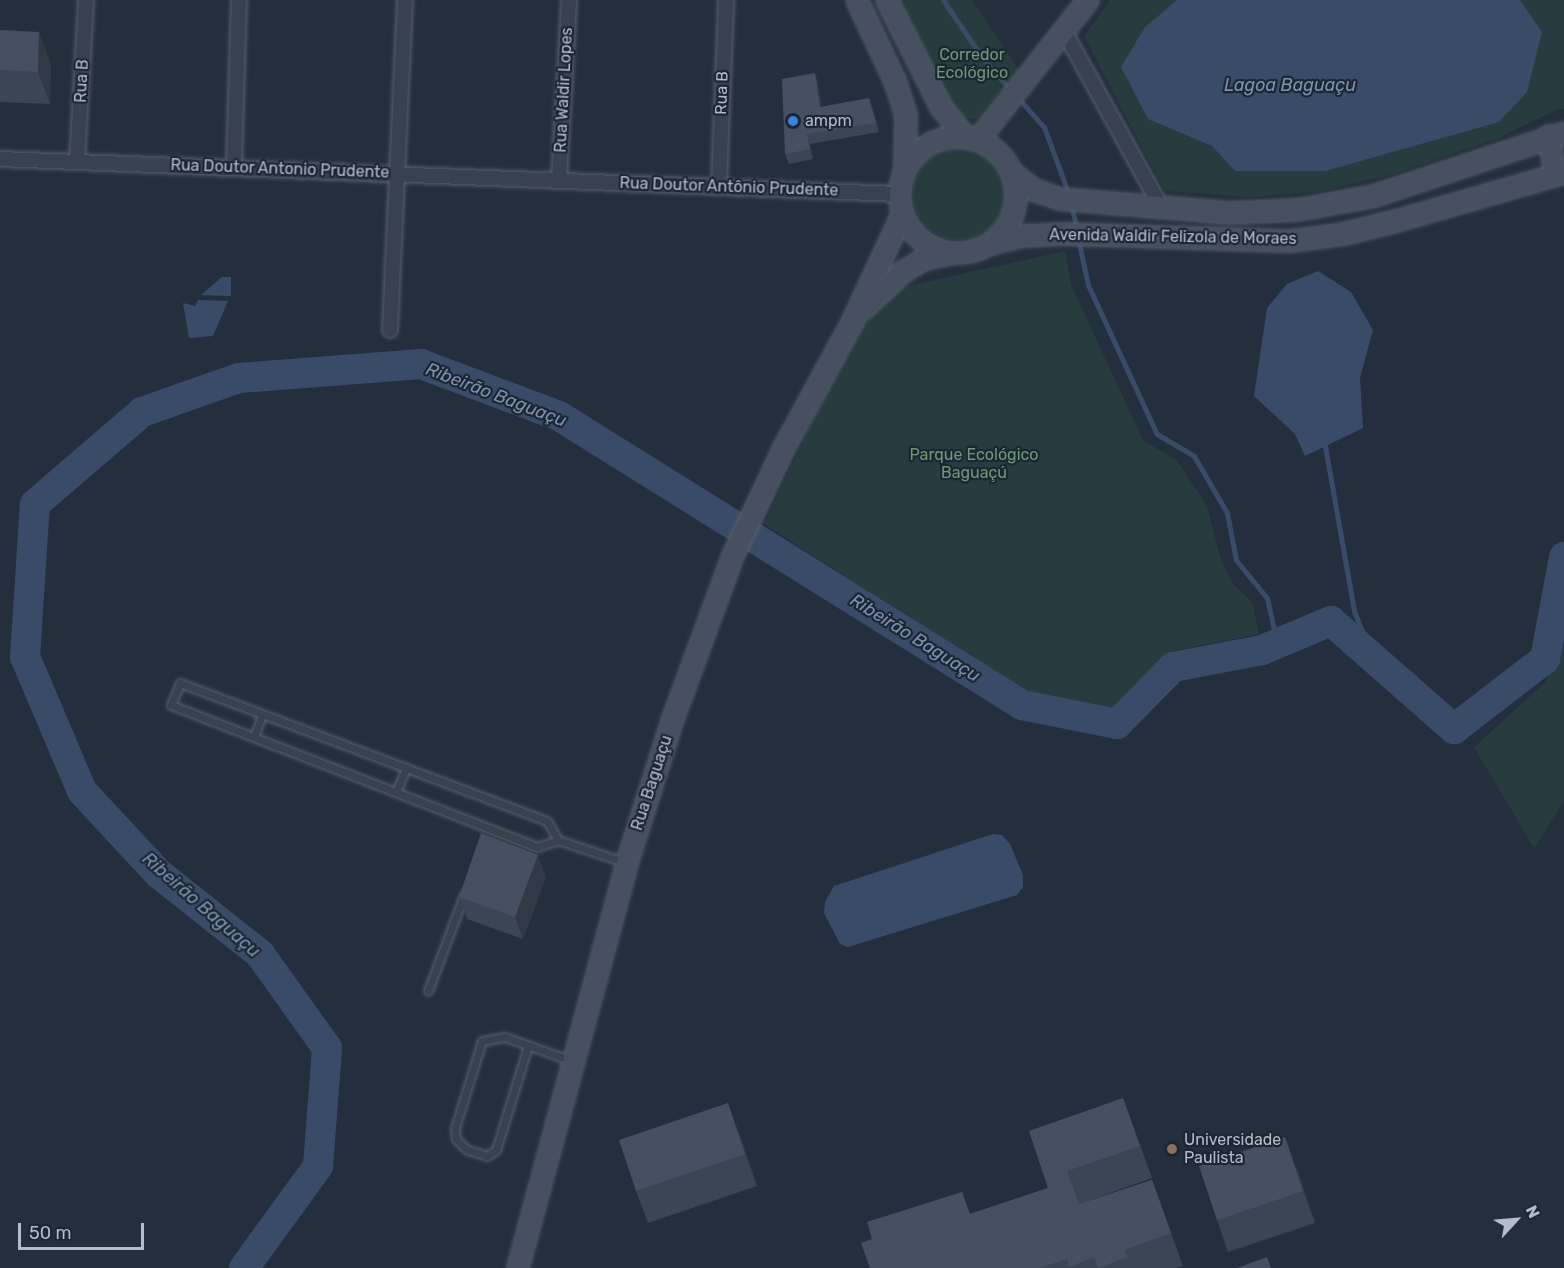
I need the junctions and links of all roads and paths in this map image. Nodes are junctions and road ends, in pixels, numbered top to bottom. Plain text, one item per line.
1 (86, 0) edge
2 (240, 0) edge
3 (405, 0) edge
4 (569, 0) edge
5 (726, 0) edge
6 (857, 0) edge
7 (887, 0) edge
8 (1088, 0) edge
9 (1064, 31) junction
10 (1556, 135) edge
11 (971, 138) junction
12 (0, 159) edge
13 (77, 162) junction
14 (234, 167) junction
15 (905, 170) junction
16 (1011, 172) junction
17 (397, 173) junction
18 (1560, 174) edge
19 (559, 180) junction
20 (719, 186) junction
21 (901, 203) junction
22 (1161, 207) junction
23 (990, 244) junction
24 (954, 253) junction
25 (852, 323) junction
26 (390, 330) dead end
27 (262, 715) junction
28 (254, 737) junction
29 (406, 768) junction
30 (396, 792) junction
31 (488, 828) junction
32 (484, 839) edge
33 (558, 840) junction
34 (627, 863) junction
35 (468, 882) edge
36 (429, 991) dead end
37 (528, 1046) junction
38 (575, 1062) junction
39 (518, 1268) edge

1 - 13 street, Rua B
2 - 14 street
3 - 17 street
4 - 19 street, Rua Waldir Lopes
5 - 20 street, Rua B
6 - 15 main road
7 - 11 main road
8 - 9 main road
9 - 11 main road
9 - 22 street
10 - 18 main road
10 - 22 main road, Avenida Waldir Felizola de Moraes
11 - 15 main road
11 - 16 main road
12 - 13 street, Rua Doutor Antonio Prudente
13 - 14 street, Rua Doutor Antonio Prudente
14 - 17 street, Rua Doutor Antonio Prudente
15 - 21 main road
16 - 22 main road, Avenida Waldir Felizola de Moraes
16 - 23 main road
17 - 19 street, Rua Doutor Antonio Prudente
17 - 26 street
18 - 23 main road, Avenida Waldir Felizola de Moraes
19 - 20 street, Rua Doutor Antônio Prudente
20 - 21 street, Rua Doutor Antônio Prudente
21 - 24 main road
21 - 25 main road
23 - 24 main road
24 - 25 main road
25 - 34 main road, Rua Baguaçu
27 - 28 lane
27 - 28 lane
27 - 29 lane
28 - 30 lane
29 - 30 lane
29 - 33 lane
30 - 31 lane
31 - 32 lane
31 - 33 lane
33 - 34 lane
34 - 38 main road, Rua Baguaçu
35 - 36 lane
37 - 37 lane
37 - 38 lane
38 - 39 main road, Rua Baguaçu

